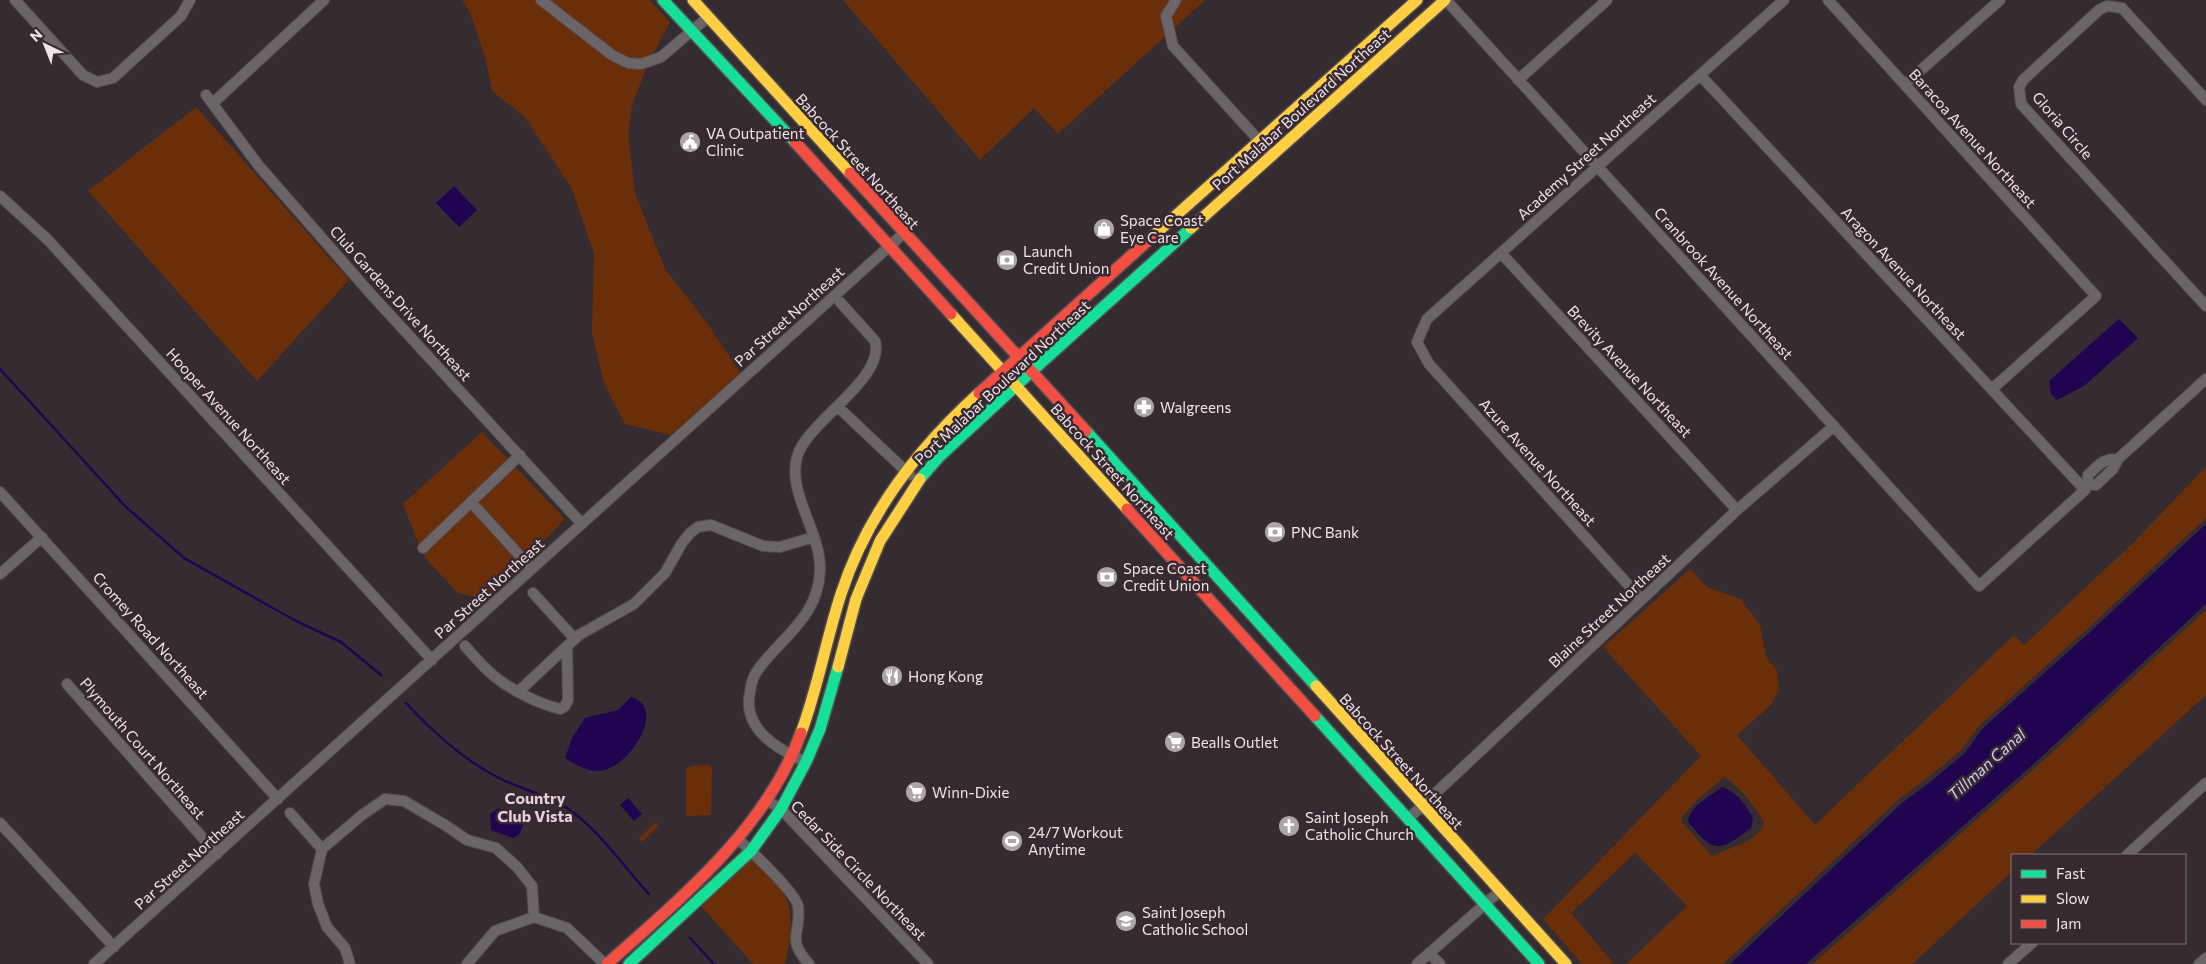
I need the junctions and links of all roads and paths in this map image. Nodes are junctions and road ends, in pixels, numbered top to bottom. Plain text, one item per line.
1 (15, 0) edge
2 (190, 0) edge
3 (324, 0) edge
4 (542, 0) edge
5 (663, 0) edge
6 (693, 0) edge
7 (1176, 0) edge
8 (1417, 0) edge
9 (1446, 0) edge
10 (1607, 0) edge
11 (1784, 0) edge
12 (1828, 0) edge
13 (2000, 0) edge
14 (708, 17) junction
15 (692, 31) junction
16 (1701, 76) junction
17 (1518, 80) junction
18 (1905, 84) junction
19 (206, 95) dead end
20 (2206, 100) edge
21 (213, 103) junction
22 (1260, 141) junction
23 (1273, 156) junction
24 (1596, 166) junction
25 (0, 196) edge
26 (904, 233) junction
27 (890, 246) junction
28 (1500, 253) junction
29 (840, 302) dead end
30 (2206, 306) edge
31 (1418, 342) joint
32 (1019, 357) junction
33 (1032, 371) junction
34 (1003, 372) junction
35 (2206, 379) edge
36 (1016, 386) junction
37 (1992, 389) junction
38 (838, 407) junction
39 (1834, 426) junction
40 (520, 455) junction
41 (905, 471) junction
42 (918, 482) junction
43 (2087, 487) junction
44 (0, 492) edge
45 (471, 502) junction
46 (1737, 510) junction
47 (582, 524) junction
48 (42, 537) junction
49 (814, 537) junction
50 (423, 548) dead end
51 (532, 569) junction
52 (0, 574) edge
53 (533, 593) dead end
54 (1641, 599) junction
55 (571, 642) junction
56 (464, 646) dead end
57 (432, 660) junction
58 (67, 684) dead end
59 (519, 691) junction
60 (792, 755) junction
61 (806, 762) junction
62 (2206, 783) edge
63 (278, 799) junction
64 (766, 800) junction
65 (1422, 805) junction
66 (781, 809) junction
67 (290, 813) dead end
68 (1408, 819) junction
69 (0, 823) edge
70 (738, 839) junction
71 (322, 849) junction
72 (751, 851) junction
73 (217, 854) junction
74 (2128, 854) edge
75 (1500, 891) junction
76 (1485, 904) junction
77 (534, 917) junction
78 (2031, 944) edge
79 (114, 947) junction
80 (1429, 952) junction
81 (2206, 958) edge
82 (94, 964) edge
83 (350, 964) edge
84 (468, 964) edge
85 (606, 964) edge
86 (629, 964) edge
87 (809, 964) edge
88 (928, 964) edge
89 (1417, 964) edge
90 (1440, 964) edge
91 (1539, 964) edge
92 (1566, 964) edge
93 (2008, 964) edge
94 (2199, 964) edge

1 - 2 street
3 - 21 street
4 - 15 street
5 - 15 main road, Babcock Street Northeast
6 - 14 main road, Babcock Street Northeast
7 - 22 street
8 - 22 main road, Port Malabar Boulevard Northeast
9 - 17 street, Cranbrook Avenue Northeast
9 - 23 main road, Port Malabar Boulevard Northeast
10 - 17 street
11 - 16 street, Academy Street Northeast
12 - 18 street, Baracoa Avenue Northeast
13 - 18 street
14 - 15 street
14 - 26 main road, Babcock Street Northeast
15 - 27 main road, Babcock Street Northeast
16 - 24 street, Academy Street Northeast
16 - 37 street, Aragon Avenue Northeast
17 - 24 street, Cranbrook Avenue Northeast
18 - 37 street, Baracoa Avenue Northeast
19 - 21 street, Club Gardens Drive Northeast
20 - 30 street, Gloria Circle
21 - 40 street, Club Gardens Drive Northeast
22 - 23 street
22 - 32 main road, Port Malabar Boulevard Northeast
23 - 33 main road, Port Malabar Boulevard Northeast
24 - 28 street, Academy Street Northeast
24 - 39 street, Cranbrook Avenue Northeast
25 - 57 street, Hooper Avenue Northeast
26 - 27 street, Par Street Northeast
26 - 32 main road, Babcock Street Northeast
27 - 34 main road, Babcock Street Northeast
27 - 47 street, Par Street Northeast
28 - 31 street, Academy Street Northeast
28 - 46 street, Brevity Avenue Northeast
29 - 38 street
31 - 54 street, Azure Avenue Northeast
32 - 33 main road, Babcock Street Northeast
32 - 34 main road, Port Malabar Boulevard Northeast
33 - 36 main road, Port Malabar Boulevard Northeast
33 - 65 main road, Babcock Street Northeast
34 - 36 main road, Babcock Street Northeast
34 - 41 main road, Port Malabar Boulevard Northeast
35 - 43 street
36 - 42 main road, Port Malabar Boulevard Northeast
36 - 68 main road, Babcock Street Northeast
37 - 43 street, Aragon Avenue Northeast
38 - 41 street
38 - 49 street
39 - 43 street, Cranbrook Avenue Northeast
39 - 46 street, Blaine Street Northeast
40 - 45 street
40 - 47 street, Club Gardens Drive Northeast
41 - 42 street
41 - 60 main road, Port Malabar Boulevard Northeast
42 - 61 main road, Port Malabar Boulevard Northeast
44 - 48 street, Cromey Road Northeast
45 - 50 street
45 - 51 street
46 - 54 street, Blaine Street Northeast
47 - 51 street, Par Street Northeast
48 - 52 street
48 - 63 street, Cromey Road Northeast
49 - 55 street
49 - 60 street
51 - 57 street, Par Street Northeast
53 - 55 street
54 - 65 street, Blaine Street Northeast
55 - 59 street
55 - 59 street
56 - 59 street
57 - 63 street, Par Street Northeast
58 - 73 street, Plymouth Court Northeast
60 - 61 street
60 - 64 main road, Port Malabar Boulevard Northeast
61 - 66 main road, Port Malabar Boulevard Northeast
62 - 74 street
63 - 73 street, Par Street Northeast
64 - 66 street, Cedar Side Circle Northeast
64 - 70 main road, Port Malabar Boulevard Northeast
65 - 68 street, Blaine Street Northeast
65 - 75 main road, Babcock Street Northeast
66 - 72 main road, Port Malabar Boulevard Northeast
66 - 88 street, Cedar Side Circle Northeast
67 - 71 street
68 - 76 main road, Babcock Street Northeast
69 - 79 street
70 - 72 street
70 - 85 main road, Port Malabar Boulevard Northeast
71 - 77 street
71 - 83 street
72 - 86 main road, Port Malabar Boulevard Northeast
72 - 87 street
73 - 79 street, Par Street Northeast
75 - 76 street
75 - 92 main road, Babcock Street Northeast
76 - 80 street
76 - 91 main road, Babcock Street Northeast
77 - 84 street
77 - 85 street
78 - 93 street
79 - 82 street, Par Street Northeast
80 - 89 street
80 - 90 street
81 - 94 street

